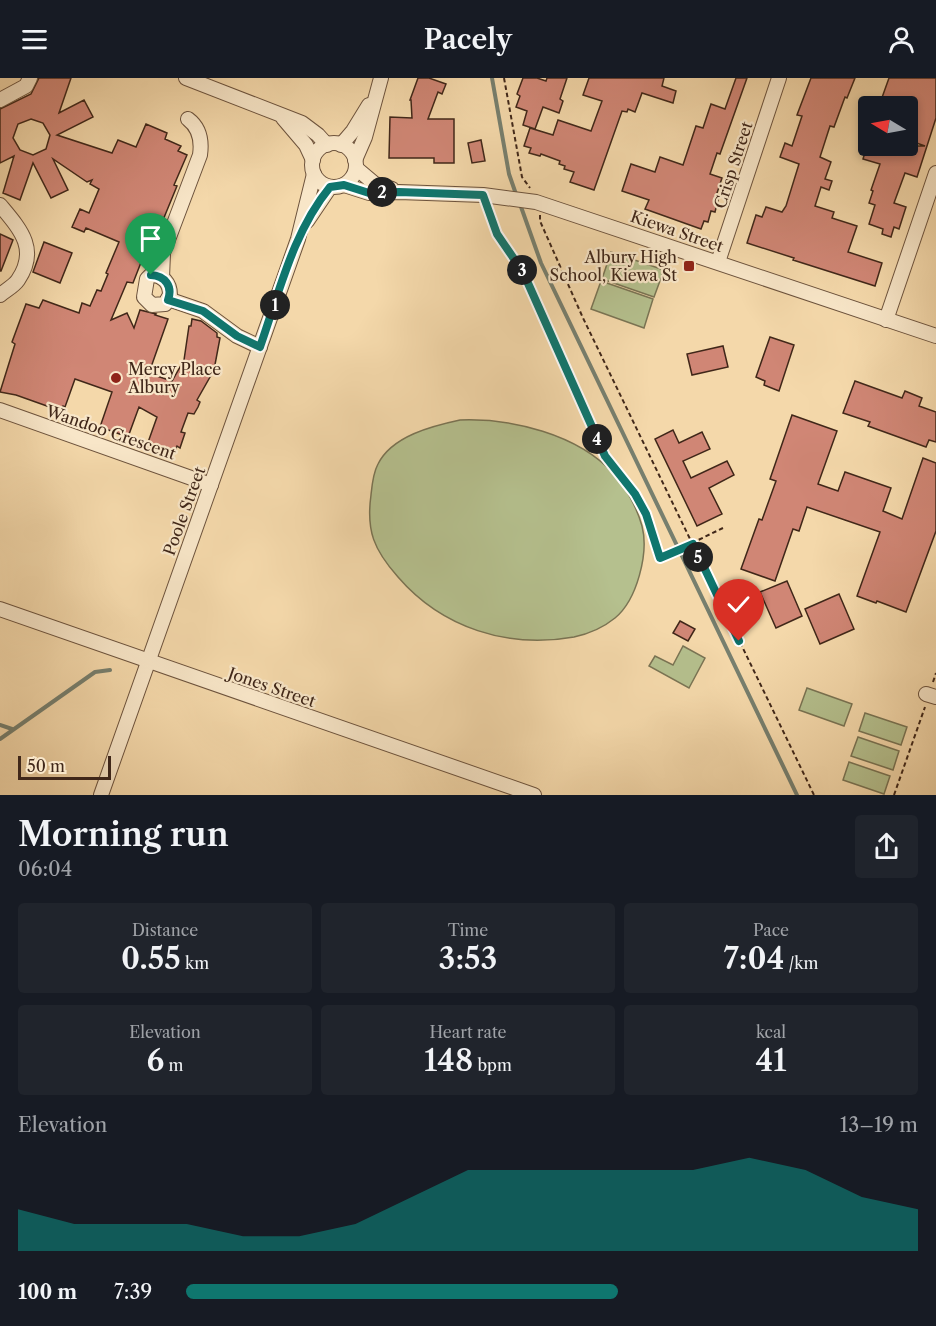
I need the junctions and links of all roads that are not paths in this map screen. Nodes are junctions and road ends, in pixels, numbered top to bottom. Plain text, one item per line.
1 (30, 78) edge
2 (186, 78) edge
3 (381, 78) edge
4 (779, 78) edge
5 (203, 81) edge
6 (375, 95) junction
7 (0, 100) edge
8 (277, 112) junction
9 (188, 119) dead end
10 (334, 145) junction
11 (355, 164) junction
12 (313, 167) junction
13 (936, 173) edge
14 (337, 186) junction
15 (399, 192) junction
16 (0, 205) edge
17 (298, 239) junction
18 (718, 262) junction
19 (162, 278) junction
20 (0, 295) edge
21 (168, 300) junction
22 (886, 320) junction
23 (936, 336) edge
24 (260, 347) junction
25 (0, 410) edge
26 (211, 485) junction
27 (0, 609) edge
28 (148, 662) junction
29 (101, 795) edge
30 (534, 795) edge

1 - 7 street
2 - 5 street
3 - 6 street
4 - 18 street, Crisp Street
5 - 8 street
6 - 10 street
6 - 11 street
8 - 10 street
8 - 12 street
9 - 19 street
10 - 11 street
10 - 12 street
11 - 14 street
11 - 15 street, Kiewa Street
12 - 14 street
12 - 17 street, Poole Street
13 - 22 street
14 - 15 street, Kiewa Street
14 - 17 street, Poole Street
15 - 18 street, Kiewa Street
16 - 20 street
17 - 24 street, Poole Street
18 - 22 street, Kiewa Street
19 - 21 street
19 - 21 street
21 - 24 street
22 - 23 street, Kiewa Street
24 - 26 street, Poole Street
25 - 26 street, Wandoo Crescent
26 - 28 street, Poole Street
27 - 28 street, Jones Street
28 - 29 street, Poole Street
28 - 30 street, Jones Street

